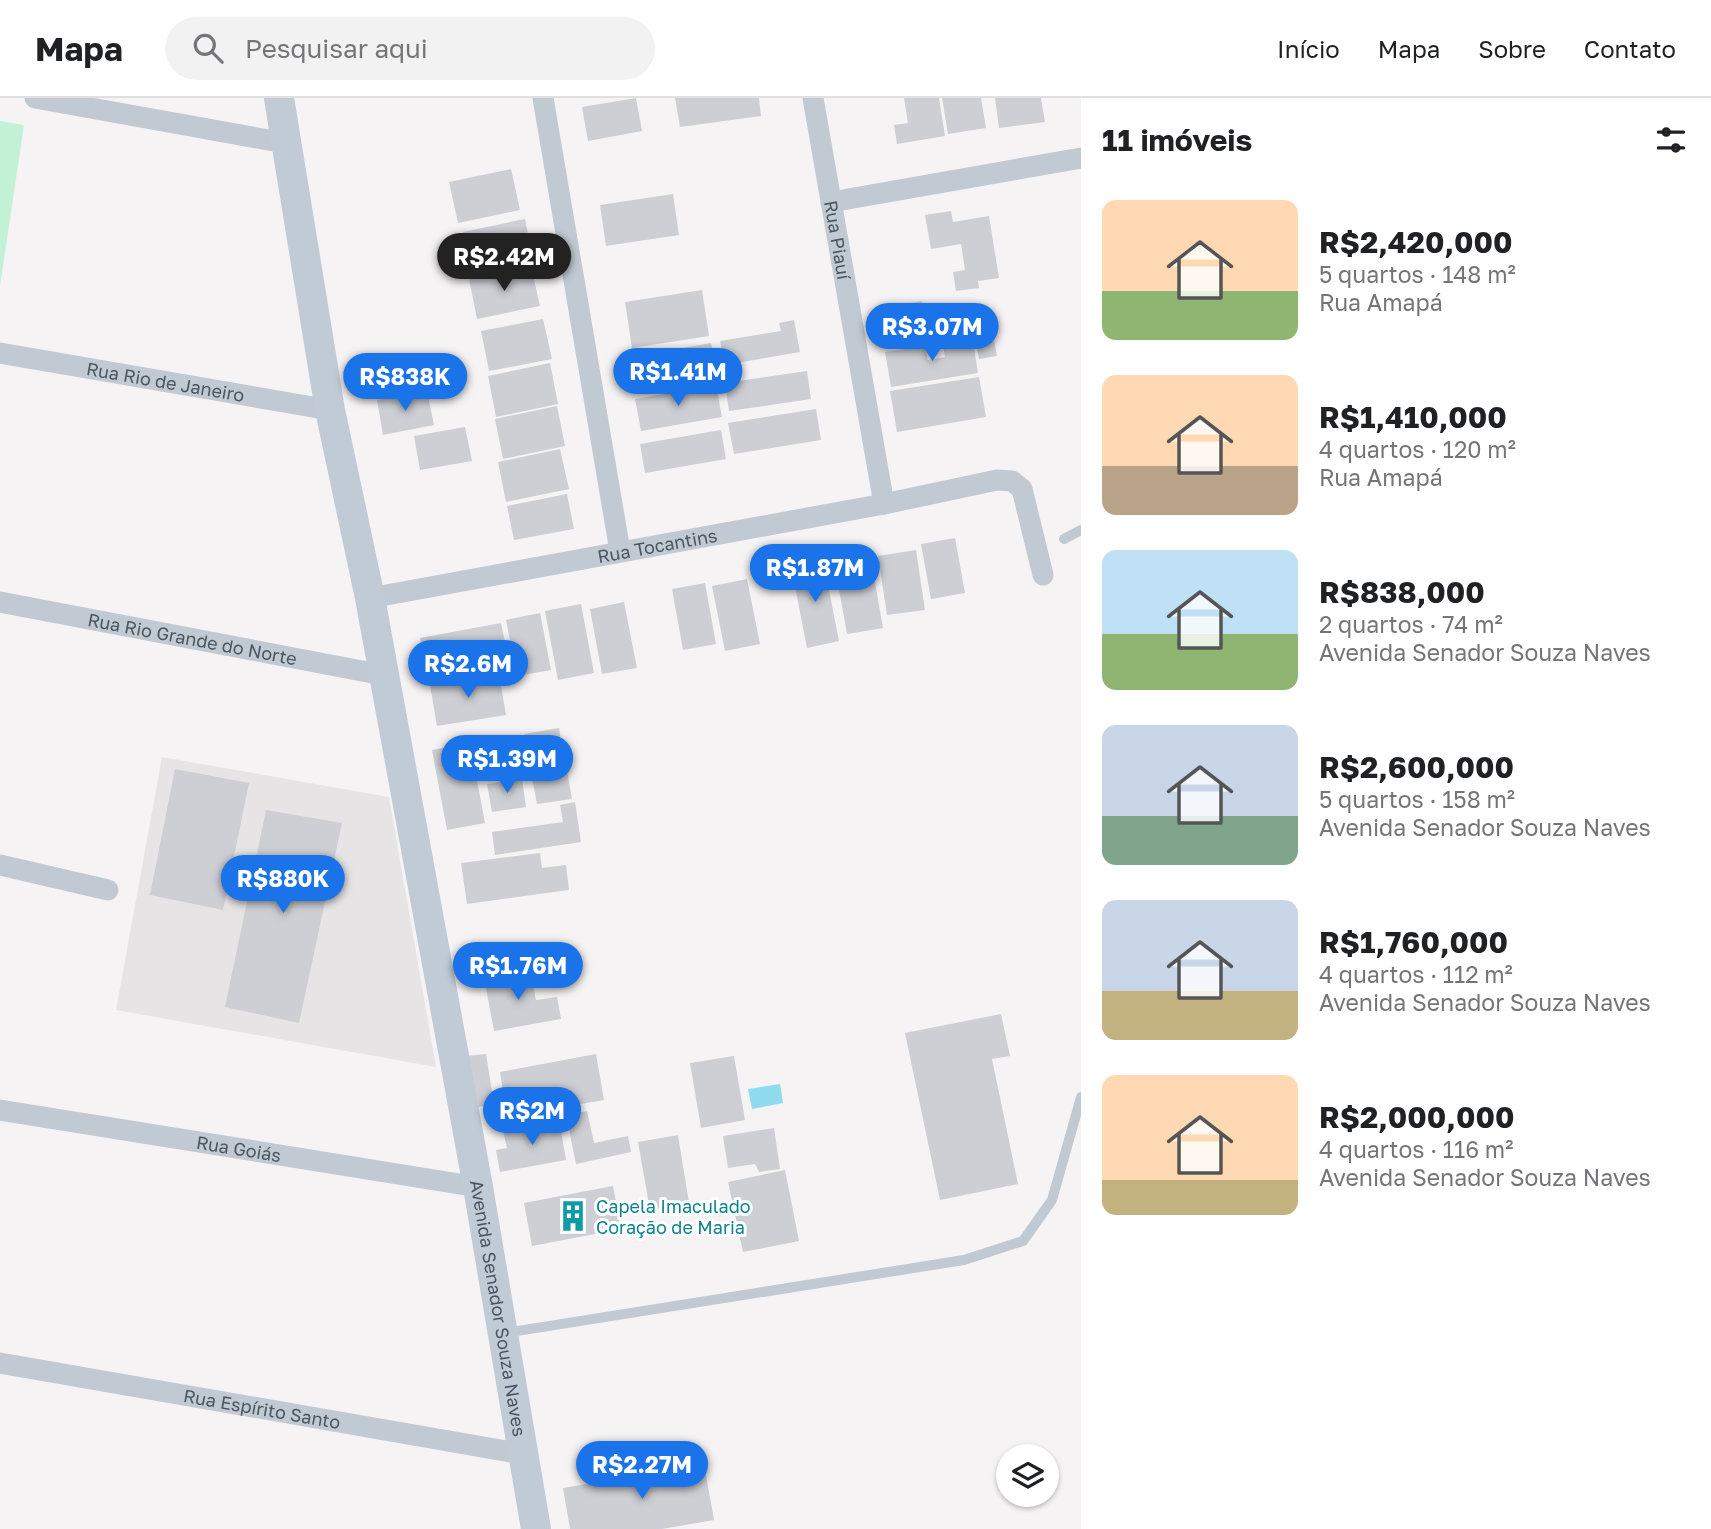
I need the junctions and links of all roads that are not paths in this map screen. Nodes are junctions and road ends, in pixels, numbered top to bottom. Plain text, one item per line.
1 (35, 98) edge
2 (279, 98) edge
3 (542, 98) edge
4 (813, 98) edge
5 (285, 143) junction
6 (1081, 158) edge
7 (831, 202) junction
8 (0, 354) edge
9 (330, 410) junction
10 (884, 504) junction
11 (1081, 530) edge
12 (1064, 539) dead end
13 (620, 551) junction
14 (1043, 575) dead end
15 (370, 597) junction
16 (0, 602) edge
17 (383, 675) junction
18 (0, 865) edge
19 (108, 890) dead end
20 (1081, 1097) edge
21 (0, 1110) edge
22 (478, 1187) junction
23 (503, 1333) junction
24 (0, 1363) edge
25 (523, 1454) junction
26 (536, 1529) edge

1 - 5 street
2 - 5 street, Avenida Senador Souza Naves
3 - 13 street
4 - 7 street, Rua Piauí
5 - 9 street, Avenida Senador Souza Naves
6 - 7 street
7 - 10 street, Rua Piauí
8 - 9 street, Rua Rio de Janeiro
9 - 15 street, Avenida Senador Souza Naves
10 - 13 street, Rua Tocantins
10 - 14 street, Rua Tocantins
11 - 12 lane
13 - 15 street, Rua Tocantins
15 - 17 street, Avenida Senador Souza Naves
16 - 17 street, Rua Rio Grande do Norte
17 - 22 street, Avenida Senador Souza Naves
18 - 19 street
20 - 23 lane
21 - 22 street, Rua Goiás
22 - 23 street, Avenida Senador Souza Naves
23 - 25 street, Avenida Senador Souza Naves
24 - 25 street, Rua Espírito Santo
25 - 26 street, Avenida Senador Souza Naves

